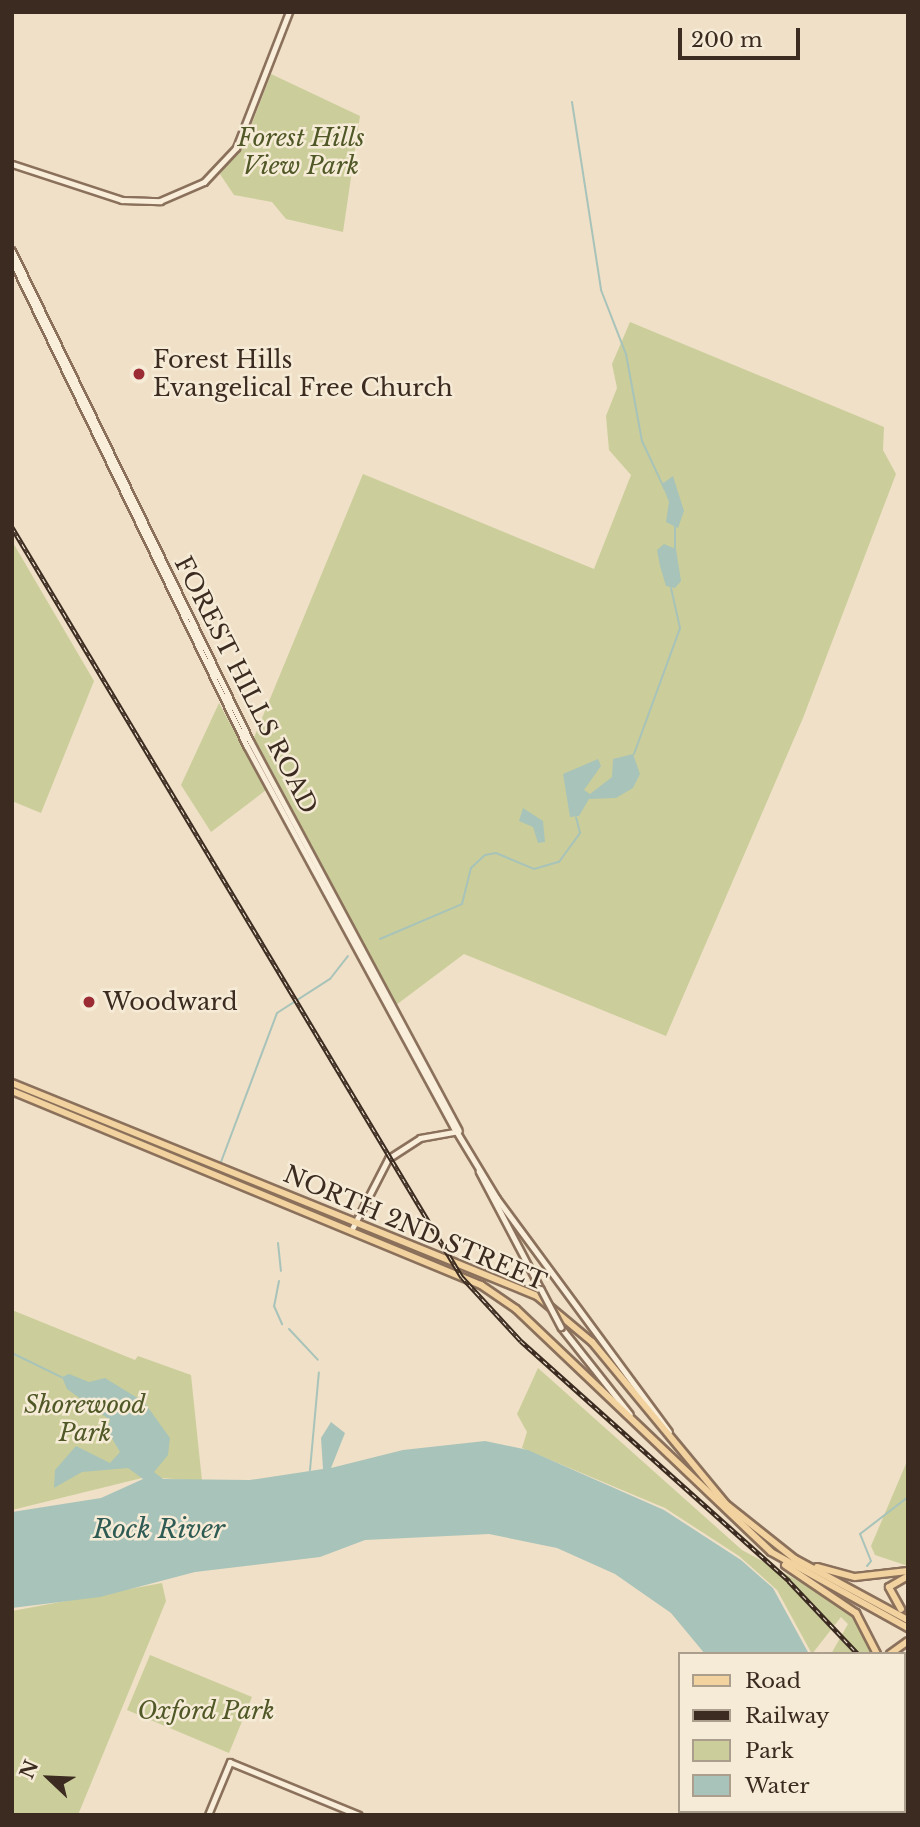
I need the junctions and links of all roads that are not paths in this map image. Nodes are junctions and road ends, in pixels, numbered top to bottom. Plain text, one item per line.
1 (289, 12) edge
2 (12, 164) edge
3 (12, 250) edge
4 (12, 260) edge
5 (176, 595) junction
6 (12, 1083) edge
7 (12, 1091) edge
8 (459, 1131) junction
9 (470, 1150) junction
10 (354, 1223) junction
11 (351, 1231) junction
12 (690, 1467) junction
13 (685, 1474) junction
14 (754, 1527) junction
15 (771, 1552) junction
16 (908, 1574) edge
17 (908, 1618) edge
18 (908, 1628) edge
19 (908, 1641) edge
20 (876, 1652) edge
21 (893, 1652) edge
22 (208, 1815) edge
23 (359, 1815) edge

1 - 2 street
3 - 5 street, FOREST HILLS ROAD
4 - 5 street, FOREST HILLS ROAD
5 - 8 street, FOREST HILLS ROAD
6 - 10 main road, NORTH 2ND STREET
7 - 11 main road, NORTH 2ND STREET
8 - 9 street, FOREST HILLS ROAD
8 - 10 street
9 - 12 street, FOREST HILLS ROAD
9 - 13 street, FOREST HILLS ROAD, bridge
10 - 11 street
10 - 12 main road, NORTH 2ND STREET
11 - 13 main road, NORTH 2ND STREET
12 - 14 main road, NORTH 2ND STREET
13 - 15 main road, NORTH 2ND STREET
14 - 16 main road
14 - 17 main road, NORTH 2ND STREET
15 - 18 main road, NORTH 2ND STREET
15 - 20 main road
16 - 17 main road
19 - 21 main road
22 - 23 street

